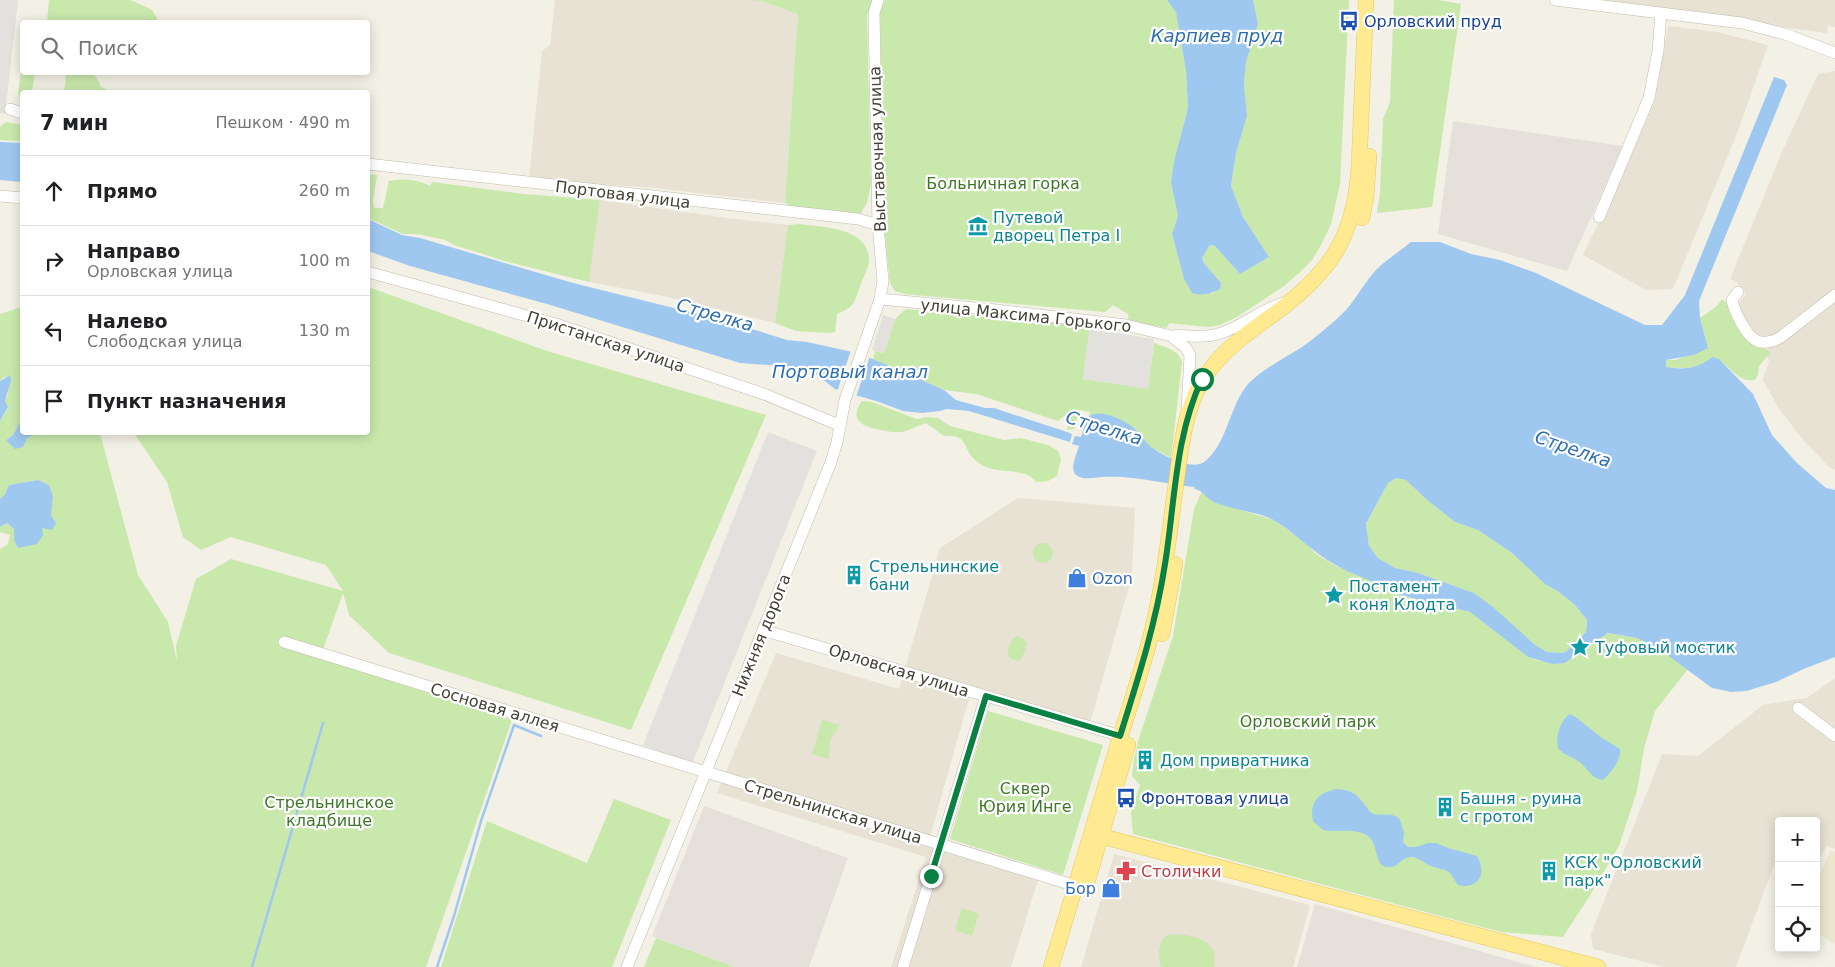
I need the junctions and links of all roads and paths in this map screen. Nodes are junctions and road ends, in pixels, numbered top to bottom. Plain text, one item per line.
1 (878, 0) edge
2 (1366, 0) edge
3 (1375, 0) edge
4 (1555, 0) edge
5 (1599, 2) edge
6 (1661, 13) junction
7 (1835, 53) edge
8 (10, 110) dead end
9 (20, 112) edge
10 (370, 164) edge
11 (0, 196) edge
12 (20, 198) edge
13 (1599, 217) dead end
14 (878, 225) junction
15 (370, 273) edge
16 (1738, 292) dead end
17 (1835, 295) edge
18 (880, 299) junction
19 (1293, 299) junction
20 (1171, 336) junction
21 (1187, 418) junction
22 (839, 425) junction
23 (1185, 450) junction
24 (1180, 494) junction
25 (763, 630) junction
26 (284, 642) dead end
27 (986, 696) junction
28 (1798, 708) dead end
29 (1120, 736) junction
30 (1835, 736) edge
31 (705, 772) junction
32 (1096, 835) junction
33 (940, 844) junction
34 (1076, 886) junction
35 (627, 967) edge
36 (903, 967) edge
37 (1051, 967) edge
38 (1061, 967) edge
39 (1598, 967) edge

1 - 14 street, Выставочная улица
2 - 19 main road
3 - 23 main road
4 - 5 street
5 - 6 street
6 - 7 street
6 - 13 street
8 - 9 street
10 - 14 street, Портовая улица
11 - 12 street
14 - 18 street, Выставочная улица
15 - 22 street, Пристанская улица
16 - 17 street
18 - 20 street, улица Максима Горького
18 - 22 street, Нижняя дорога
19 - 20 street
19 - 21 main road
20 - 21 street
21 - 23 main road
22 - 25 street, Нижняя дорога
23 - 24 main road
24 - 29 main road
24 - 32 main road
25 - 27 street, Орловская улица
25 - 31 street, Нижняя дорога
26 - 31 street, Сосновая аллея
27 - 29 street, Орловская улица
27 - 33 street
28 - 30 street
29 - 32 main road
31 - 33 street, Стрельнинская улица
31 - 35 street, Нижняя дорога
32 - 34 main road
32 - 38 main road
32 - 39 main road
33 - 34 street, Стрельнинская улица
33 - 36 street
34 - 37 main road

